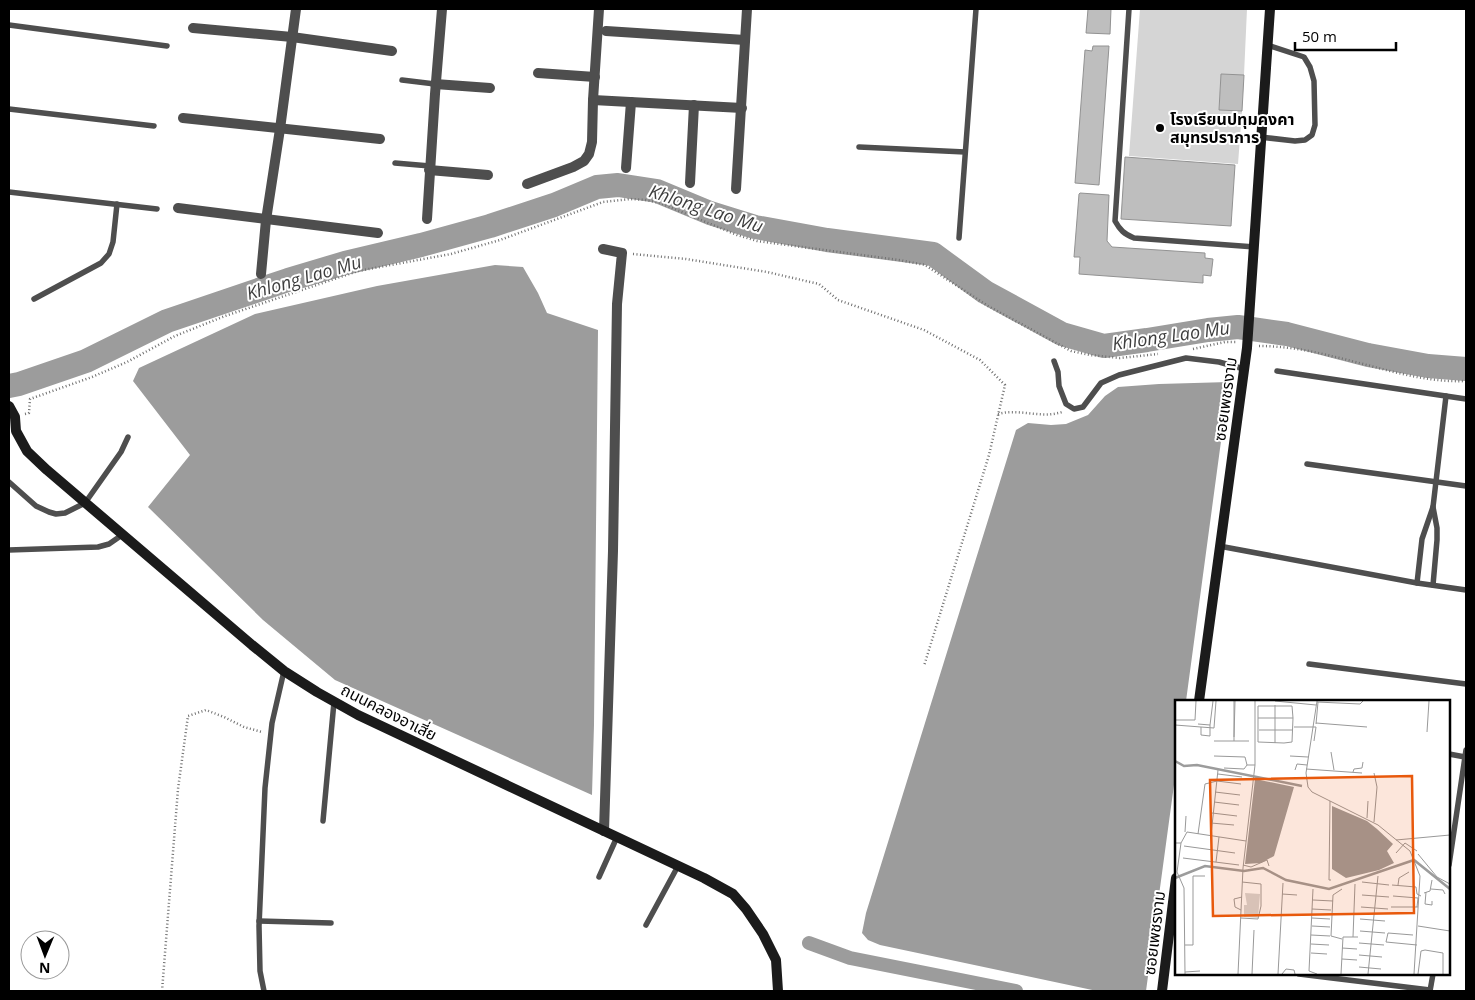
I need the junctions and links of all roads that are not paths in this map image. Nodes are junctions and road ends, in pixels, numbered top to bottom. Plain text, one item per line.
1 (296, 9) edge
2 (442, 9) edge
3 (599, 9) edge
4 (747, 9) edge
5 (976, 9) edge
6 (1129, 9) edge
7 (1270, 9) edge
8 (9, 26) edge
9 (193, 28) dead end
10 (606, 31) dead end
11 (292, 37) junction
12 (745, 40) junction
13 (1267, 45) junction
14 (168, 46) dead end
15 (392, 51) dead end
16 (538, 73) dead end
17 (595, 77) junction
18 (402, 80) dead end
19 (435, 84) junction
20 (490, 88) dead end
21 (593, 100) junction
22 (630, 102) junction
23 (694, 105) junction
24 (742, 108) junction
25 (9, 109) edge
26 (183, 118) dead end
27 (154, 126) dead end
28 (280, 129) junction
29 (1260, 137) junction
30 (380, 138) dead end
31 (859, 147) dead end
32 (965, 152) junction
33 (395, 163) dead end
34 (430, 168) junction
35 (626, 168) dead end
36 (488, 175) dead end
37 (690, 183) dead end
38 (527, 184) dead end
39 (736, 189) dead end
40 (9, 192) edge
41 (117, 204) junction
42 (178, 208) dead end
43 (158, 209) dead end
44 (427, 219) dead end
45 (266, 220) junction
46 (378, 233) dead end
47 (959, 238) dead end
48 (1254, 247) junction
49 (603, 249) dead end
50 (261, 274) dead end
51 (34, 299) dead end
52 (1054, 360) dead end
53 (1244, 369) junction
54 (1277, 371) dead end
55 (1446, 396) junction
56 (1466, 399) edge
57 (9, 406) edge
58 (128, 437) dead end
59 (1307, 464) dead end
60 (9, 482) edge
61 (1436, 482) junction
62 (1466, 486) edge
63 (85, 503) junction
64 (1433, 508) junction
65 (122, 535) junction
66 (1219, 546) junction
67 (9, 550) edge
68 (1417, 583) junction
69 (1433, 585) junction
70 (1466, 590) edge
71 (1309, 664) dead end
72 (284, 671) junction
73 (1466, 684) edge
74 (1199, 700) edge
75 (334, 702) junction
76 (1466, 750) edge
77 (1450, 754) edge
78 (1465, 756) junction
79 (323, 821) dead end
80 (604, 831) junction
81 (1451, 836) edge
82 (617, 837) junction
83 (1450, 850) edge
84 (678, 866) junction
85 (599, 877) dead end
86 (1175, 886) edge
87 (259, 920) junction
88 (332, 923) dead end
89 (646, 925) dead end
90 (1307, 975) edge
91 (1432, 975) edge
92 (1430, 990) edge
93 (264, 991) edge
94 (778, 991) edge
95 (1162, 991) edge

1 - 11 street
2 - 19 street
3 - 17 street
4 - 12 street
5 - 32 lane
6 - 48 lane
7 - 13 street, ซอยเพชรงาม
8 - 14 lane
9 - 11 street
10 - 12 street
11 - 15 street
11 - 28 street
12 - 24 street
13 - 29 street, ซอยเพชรงาม
13 - 29 lane
16 - 17 street
17 - 21 street
18 - 19 lane
19 - 20 street
19 - 34 street
21 - 22 street
21 - 38 street
22 - 23 street
22 - 35 street
23 - 24 street
23 - 37 street
24 - 39 street
25 - 27 lane
26 - 28 street
28 - 30 street
28 - 45 street
29 - 48 street, ซอยเพชรงาม
31 - 32 lane
32 - 47 lane
33 - 34 lane
34 - 36 street
34 - 44 street
40 - 41 lane
41 - 43 lane
41 - 51 lane
42 - 45 street
45 - 46 street
45 - 50 street
48 - 53 street, ซอยเพชรงาม
49 - 80 street
52 - 53 lane
53 - 66 street, ซอยเพชรงาม
54 - 55 lane
55 - 56 lane
55 - 61 lane
57 - 63 street, ถนนคลองอาเสี่ย
58 - 63 lane
59 - 61 lane
60 - 63 lane
61 - 62 lane
61 - 64 lane
63 - 65 street, ถนนคลองอาเสี่ย
64 - 68 lane
64 - 69 lane
65 - 67 lane
65 - 72 street, ถนนคลองอาเสี่ย
66 - 68 lane
66 - 74 street, ซอยเพชรงาม
68 - 69 lane
69 - 70 lane
71 - 73 lane
72 - 75 street, ถนนคลองอาเสี่ย
72 - 87 lane
75 - 79 lane
75 - 80 street, ถนนคลองอาเสี่ย
76 - 78 lane
77 - 78 lane
78 - 81 lane
80 - 82 street, ถนนคลองอาเสี่ย
81 - 83 lane
82 - 84 street, ถนนคลองอาเสี่ย
82 - 85 lane
84 - 89 lane
84 - 94 street, ถนนคลองอาเสี่ย
86 - 95 street, ซอยเพชรงาม
87 - 88 lane
87 - 93 lane
90 - 92 lane
91 - 92 lane

